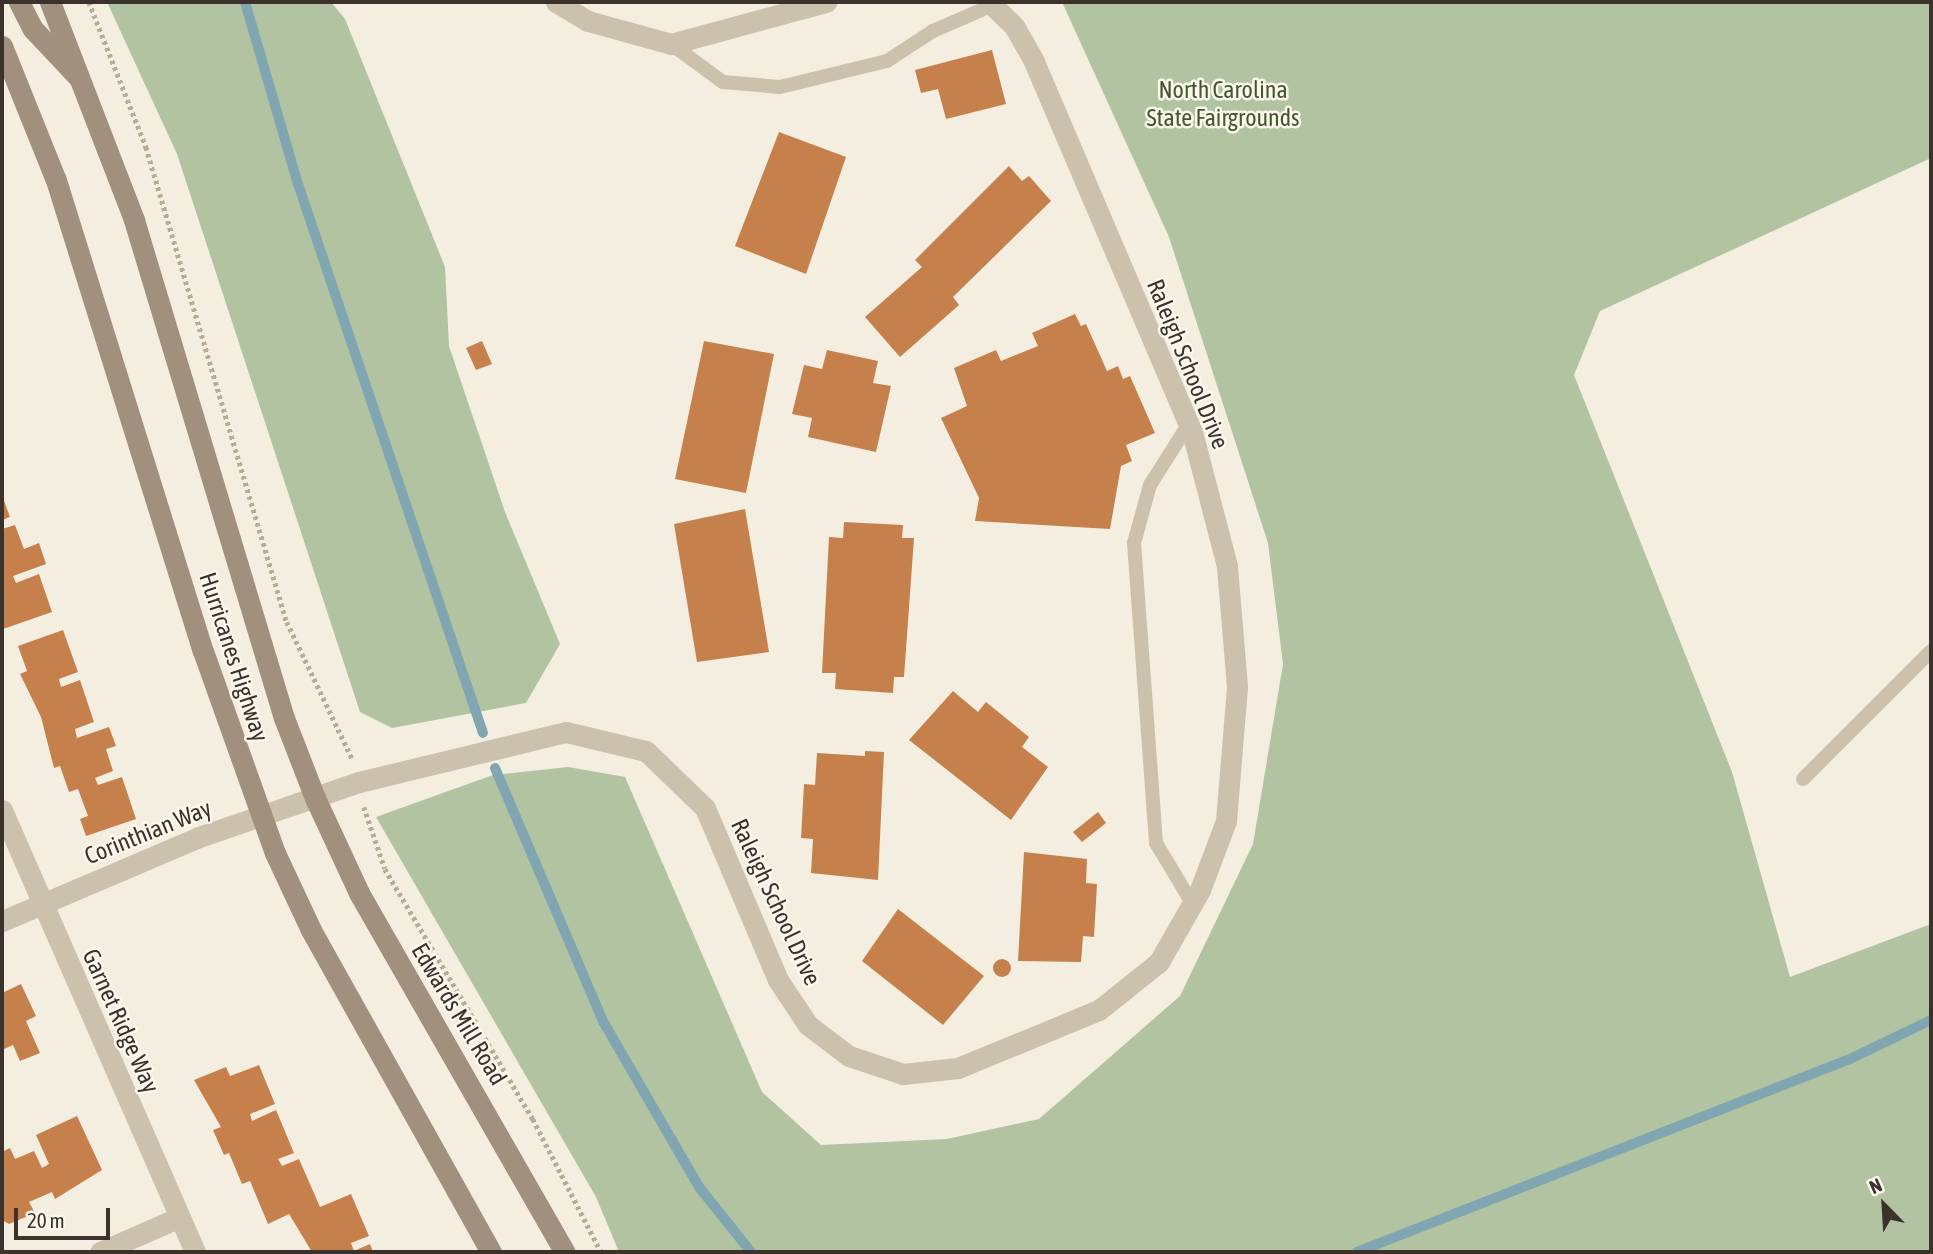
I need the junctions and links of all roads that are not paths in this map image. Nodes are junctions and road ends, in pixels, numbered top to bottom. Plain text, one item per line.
1 (19, 2) edge
2 (50, 2) edge
3 (556, 2) edge
4 (826, 2) edge
5 (991, 4) edge
6 (671, 44) junction
7 (2, 46) edge
8 (87, 88) junction
9 (1188, 425) junction
10 (1931, 651) edge
11 (1803, 779) dead end
12 (315, 798) junction
13 (2, 810) edge
14 (262, 818) junction
15 (43, 903) junction
16 (1192, 903) junction
17 (2, 921) edge
18 (178, 1218) junction
19 (100, 1252) edge
20 (195, 1252) edge
21 (492, 1252) edge
22 (565, 1252) edge

1 - 8 main road
2 - 8 main road, Hurricanes Highway
3 - 6 street
4 - 6 street
5 - 6 lane
5 - 9 street, Raleigh School Drive
7 - 14 main road, Hurricanes Highway
8 - 12 main road, Hurricanes Highway
9 - 16 street, Raleigh School Drive
9 - 16 lane
10 - 11 lane
12 - 14 street, Corinthian Way
12 - 16 street, Raleigh School Drive
12 - 22 main road, Edwards Mill Road
13 - 15 street, Garnet Ridge Way
14 - 15 street, Corinthian Way
14 - 21 main road, Hurricanes Highway
15 - 17 street, Corinthian Way
15 - 18 street, Garnet Ridge Way
18 - 19 street
18 - 20 street, Garnet Ridge Way

